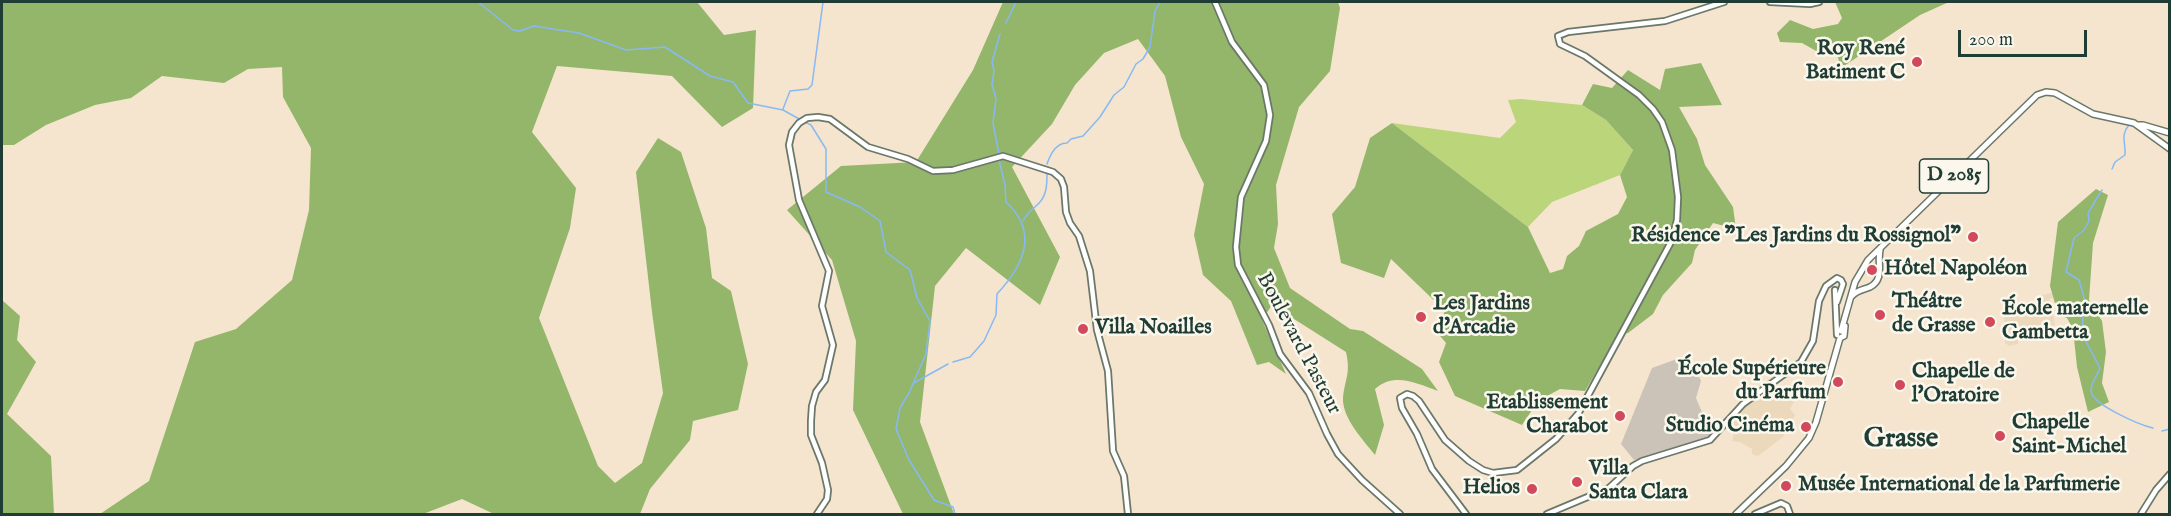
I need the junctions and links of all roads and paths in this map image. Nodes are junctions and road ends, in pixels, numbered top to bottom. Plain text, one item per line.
1 (1215, 2) edge
2 (1724, 2) edge
3 (1770, 2) edge
4 (1819, 2) edge
5 (2139, 125) junction
6 (2156, 128) junction
7 (2169, 133) edge
8 (2149, 134) junction
9 (2169, 149) edge
10 (1881, 248) junction
11 (1868, 260) junction
12 (1880, 261) junction
13 (1857, 279) junction
14 (1830, 283) junction
15 (1842, 288) junction
16 (1863, 289) junction
17 (1834, 290) junction
18 (1852, 296) junction
19 (1837, 302) junction
20 (1818, 306) junction
21 (1840, 332) junction
22 (2169, 474) edge
23 (817, 514) edge
24 (1128, 514) edge
25 (1400, 514) edge
26 (1466, 514) edge
27 (1547, 514) edge
28 (1736, 514) edge
29 (1755, 514) edge
30 (1790, 514) edge
31 (2141, 514) edge

1 - 25 main road, Boulevard Pasteur
2 - 26 main road
3 - 4 main road
5 - 6 main road
5 - 8 main road, D 2085
5 - 10 main road, D 2085
6 - 7 main road
6 - 8 main road
8 - 9 main road, D 2085
10 - 11 main road, D 2085
10 - 12 main road
11 - 12 main road
11 - 13 main road, D 2085
12 - 16 main road
13 - 16 main road
13 - 18 main road, D 2085
14 - 15 main road
14 - 17 main road
14 - 20 main road
15 - 17 main road
15 - 19 main road
16 - 18 main road
17 - 19 main road
17 - 20 main road
18 - 21 main road, D 2085
19 - 21 main road
20 - 27 main road
21 - 28 main road
22 - 31 main road
23 - 24 main road
29 - 30 main road

